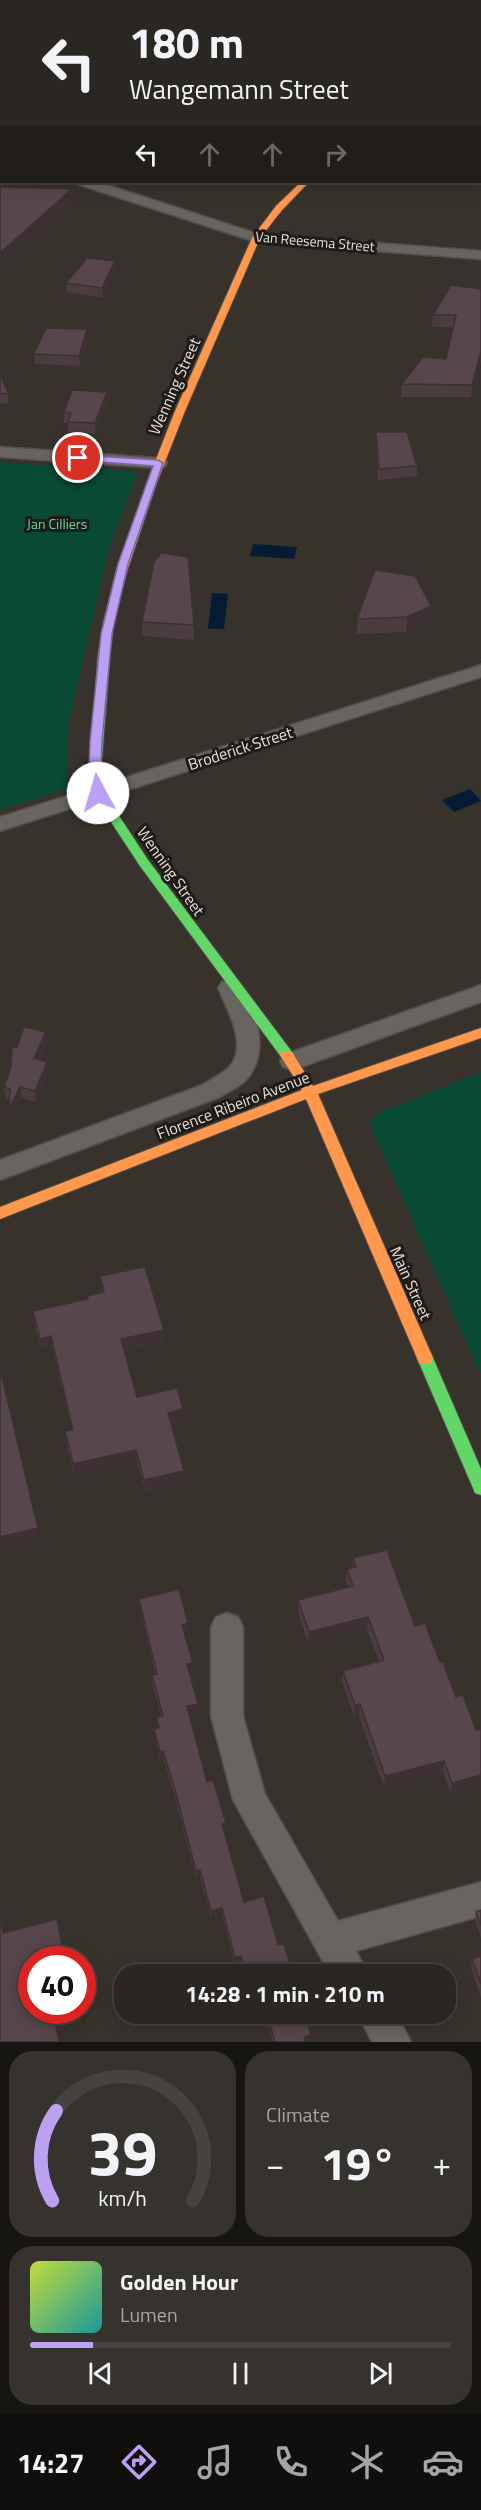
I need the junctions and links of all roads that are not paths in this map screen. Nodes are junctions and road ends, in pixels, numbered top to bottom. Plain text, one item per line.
1 (88, 183) edge
2 (304, 183) edge
3 (256, 238) junction
4 (481, 255) edge
5 (0, 452) edge
6 (158, 463) junction
7 (480, 666) edge
8 (98, 793) junction
9 (0, 825) edge
10 (224, 972) junction
11 (481, 993) edge
12 (481, 1033) edge
13 (292, 1061) junction
14 (310, 1092) junction
15 (0, 1170) edge
16 (0, 1213) edge
17 (481, 1488) edge
18 (227, 1627) dead end
19 (481, 1899) edge
20 (330, 1941) junction
21 (344, 1964) edge
22 (382, 2024) edge
23 (393, 2042) edge

1 - 3 street, Van Reesema Street
2 - 3 street, Wenning Street
3 - 4 street, Van Reesema Street
3 - 6 street, Wenning Street
5 - 6 street
6 - 8 street, Wenning Street
7 - 8 street, Broderick Street
8 - 9 street, Broderick Street
8 - 10 street, Wenning Street
10 - 13 street, Wenning Street
10 - 15 street
11 - 13 street
12 - 14 street, Florence Ribeiro Avenue
13 - 14 street, Wenning Street
14 - 16 street, Florence Ribeiro Avenue
14 - 17 street, Main Street
18 - 20 street
19 - 20 street
20 - 21 street
22 - 23 street

